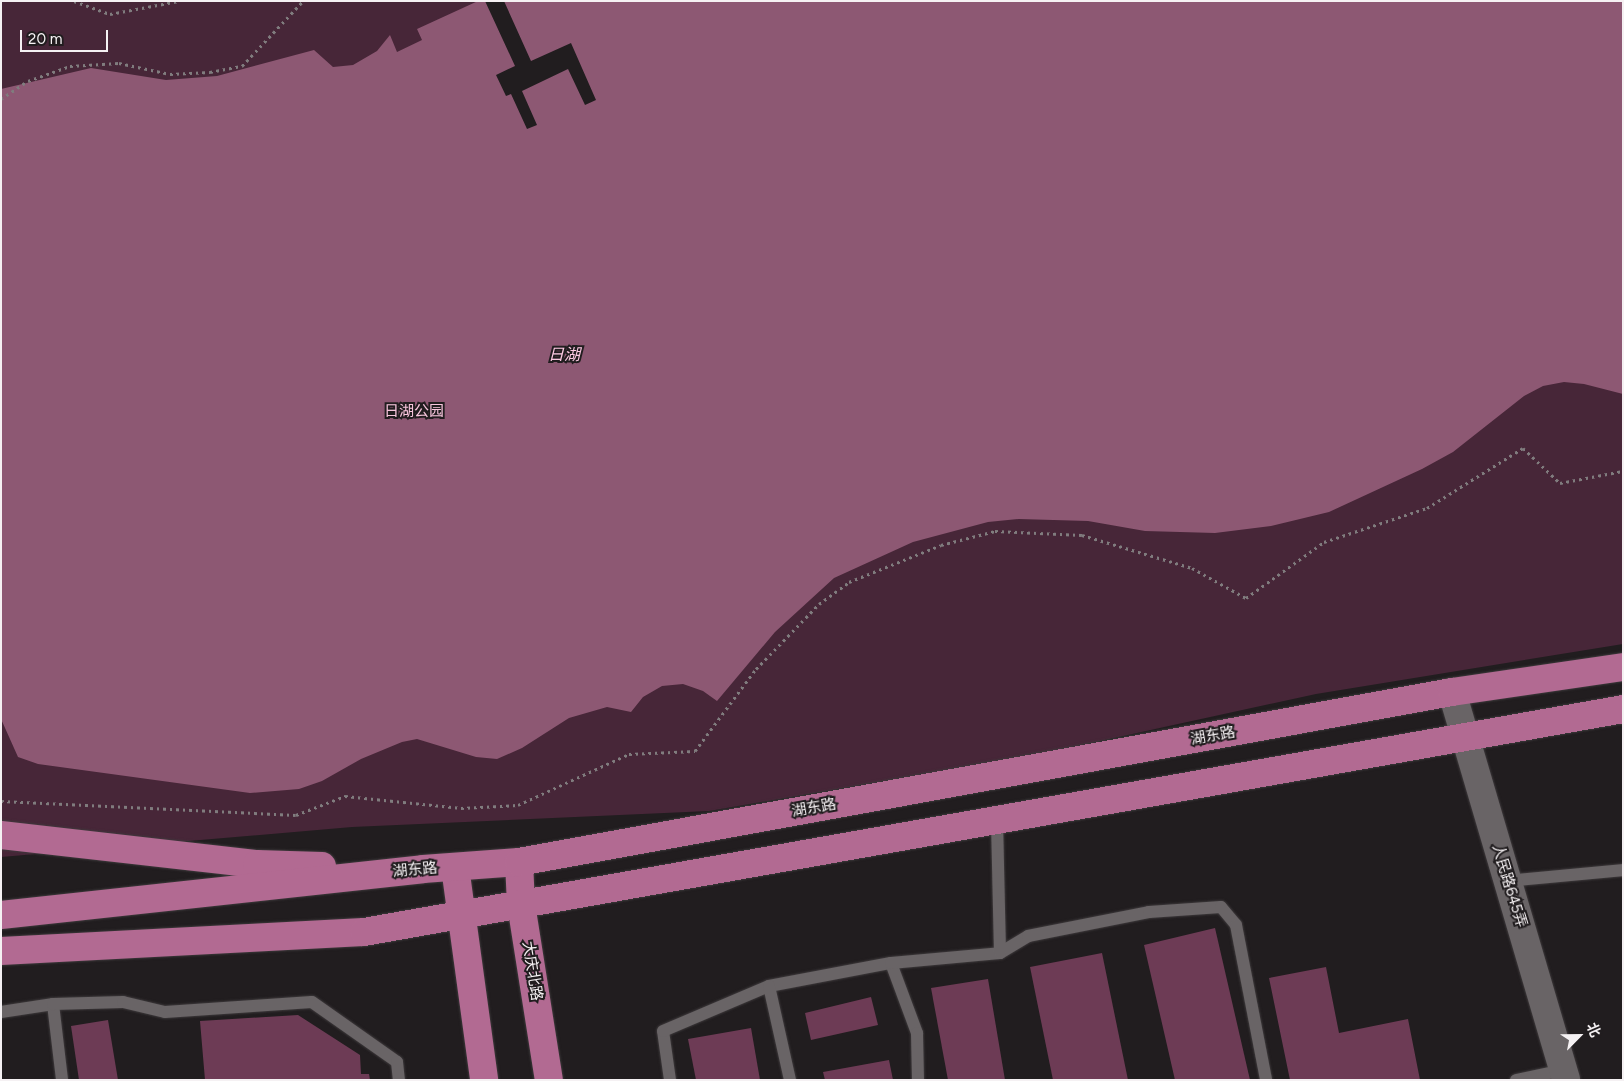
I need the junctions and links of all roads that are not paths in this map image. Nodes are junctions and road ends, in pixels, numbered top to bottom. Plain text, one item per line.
1 (1623, 667) edge
2 (1452, 692) junction
3 (1623, 709) edge
4 (1464, 736) junction
5 (997, 819) junction
6 (1, 835) edge
7 (519, 862) junction
8 (455, 867) junction
9 (423, 869) junction
10 (1623, 870) edge
11 (1507, 881) junction
12 (521, 904) junction
13 (1, 915) edge
14 (459, 915) junction
15 (1, 951) edge
16 (1000, 953) junction
17 (891, 963) junction
18 (769, 986) junction
19 (53, 1004) junction
20 (1, 1012) edge
21 (1565, 1075) edge
22 (62, 1080) edge
23 (399, 1080) edge
24 (484, 1080) edge
25 (549, 1080) edge
26 (670, 1080) edge
27 (790, 1080) edge
28 (918, 1080) edge
29 (1266, 1080) edge
30 (1516, 1080) edge

1 - 2 main road, 湖东路
2 - 4 street, 人民路645弄
2 - 7 main road, 湖东路
3 - 4 main road
4 - 5 main road
4 - 11 street, 人民路645弄
5 - 12 main road
5 - 16 lane
6 - 9 main road
7 - 8 main road, 湖东路
7 - 12 main road, 大庆北路
8 - 9 main road, 湖东路
8 - 14 main road
9 - 13 main road, 湖东路
10 - 11 lane
11 - 21 street, 人民路645弄
12 - 14 main road
12 - 25 main road, 大庆北路
14 - 15 main road
14 - 24 main road
16 - 17 lane
16 - 29 lane
17 - 18 lane
17 - 28 lane
18 - 26 lane
18 - 27 lane
19 - 20 lane
19 - 22 lane
19 - 23 lane
21 - 30 lane

